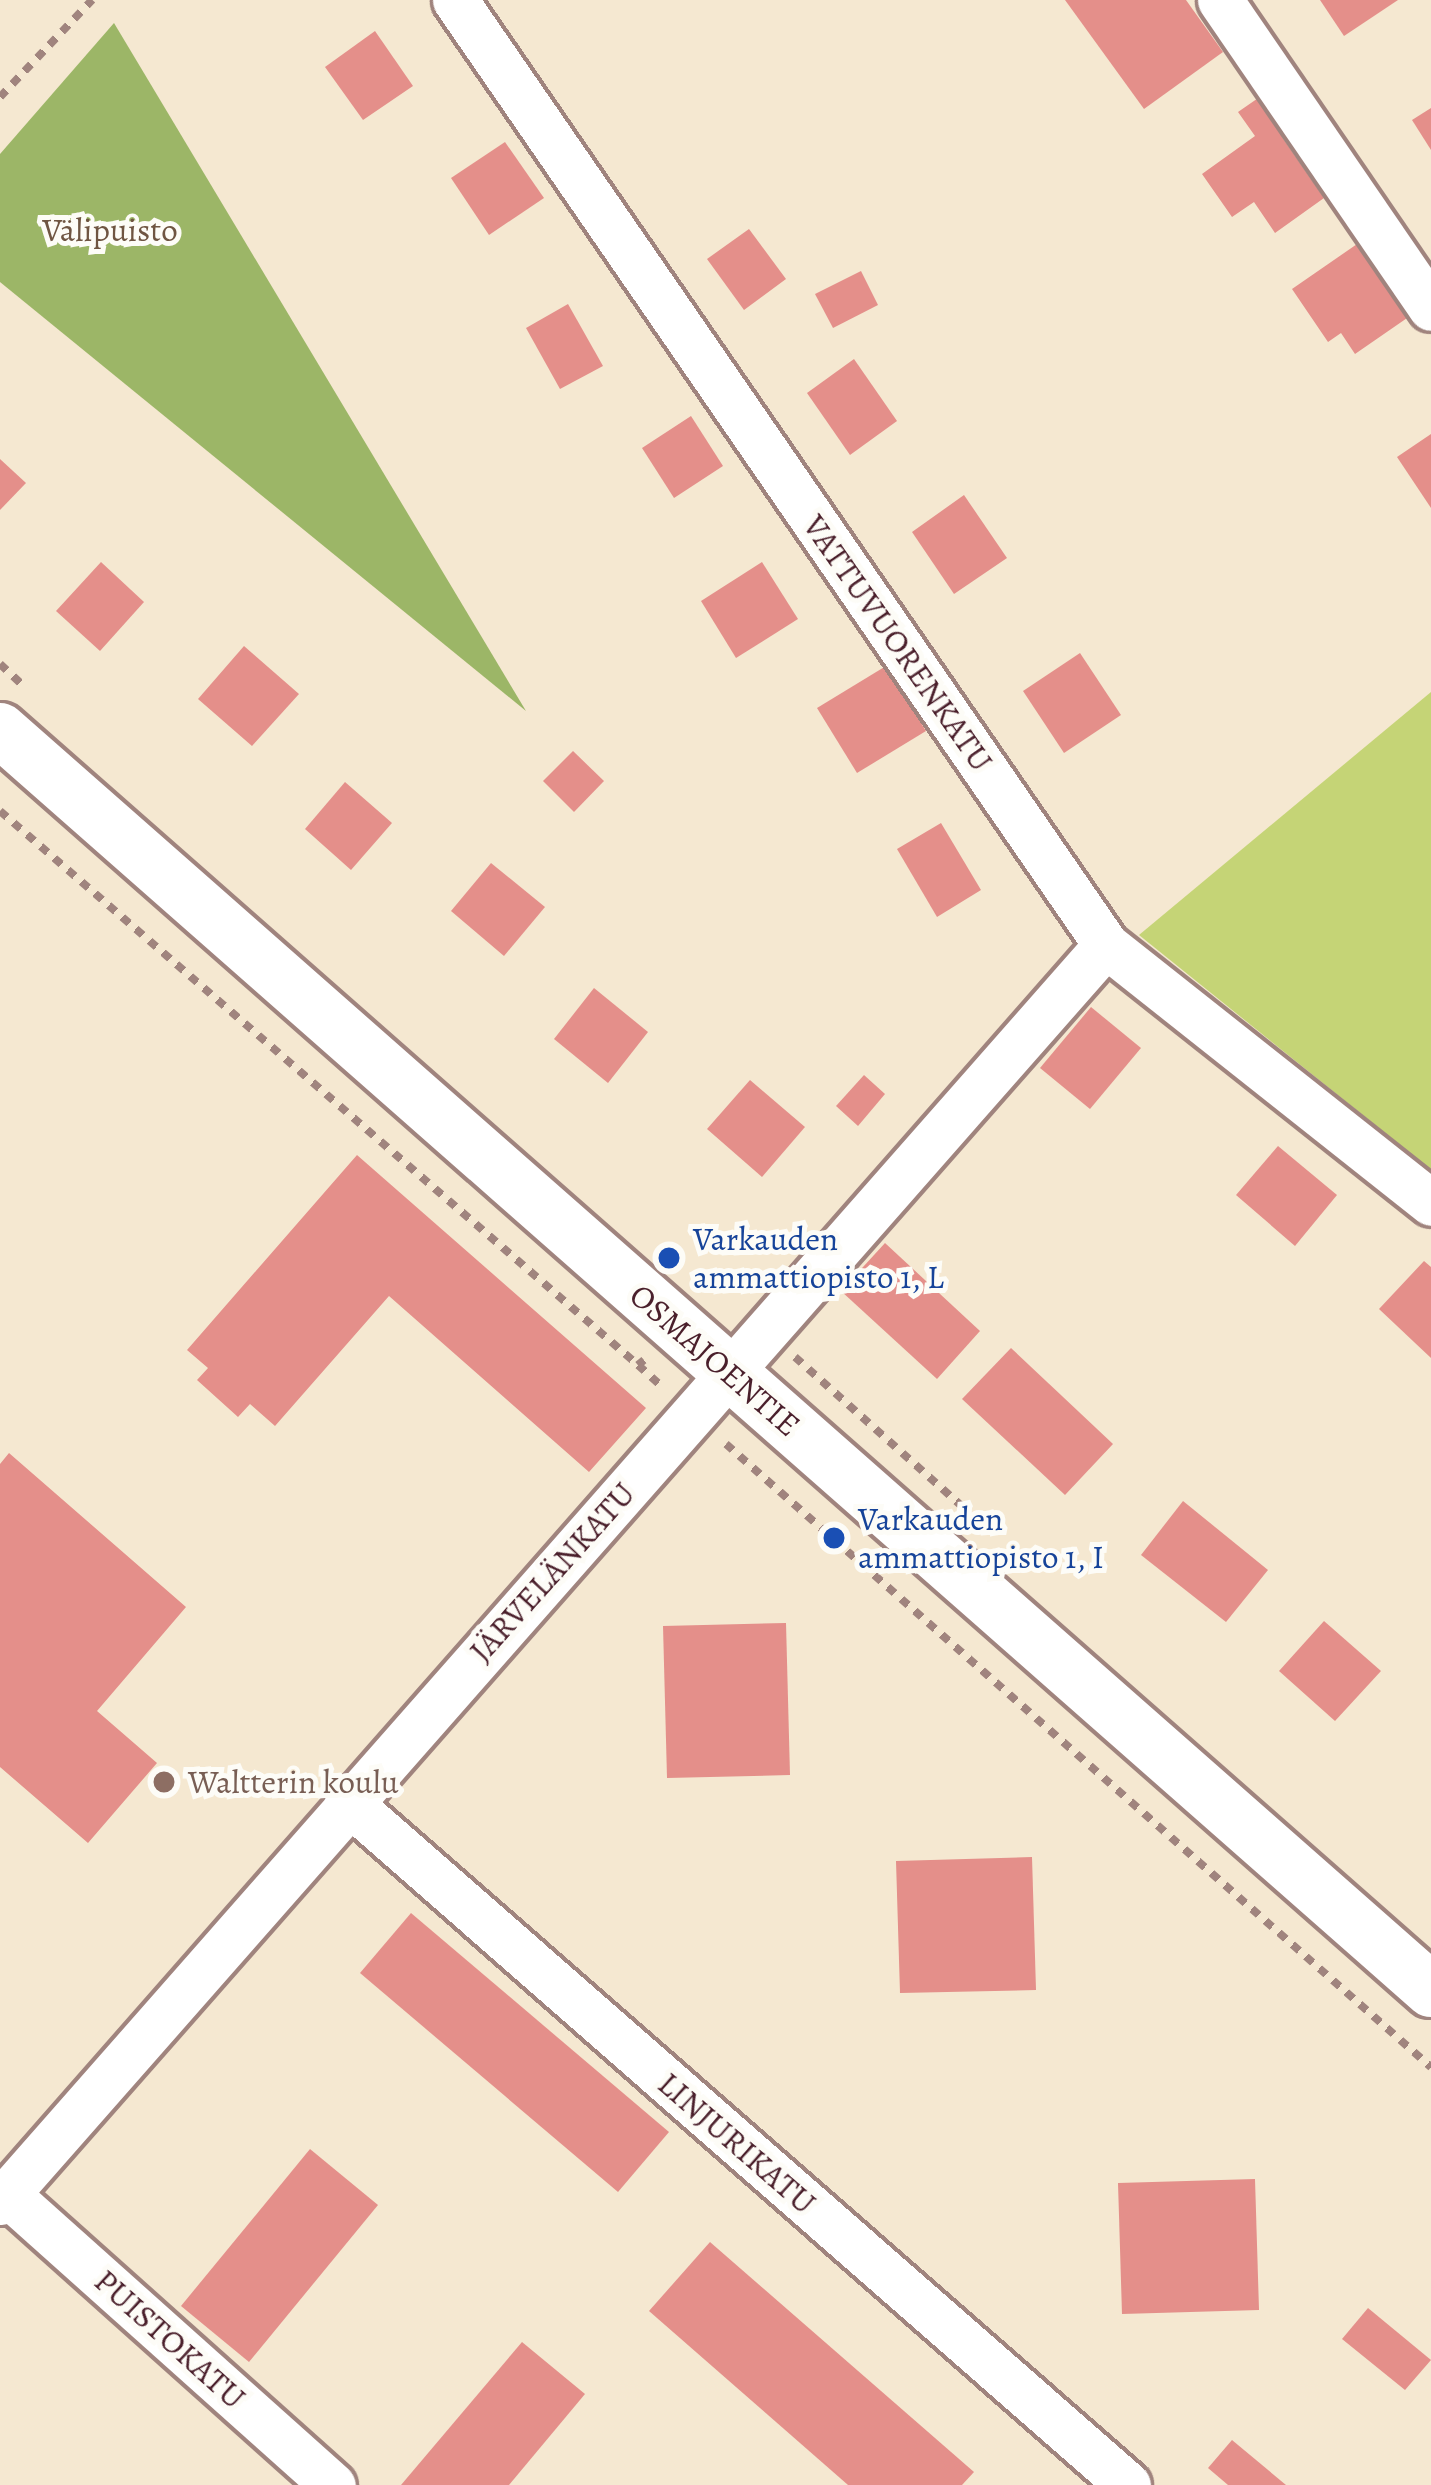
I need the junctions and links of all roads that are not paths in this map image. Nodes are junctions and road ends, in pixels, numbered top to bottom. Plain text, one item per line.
1 (454, 0) edge
2 (1220, 0) edge
3 (1431, 308) edge
4 (0, 730) edge
5 (1106, 944) junction
6 (1431, 1203) edge
7 (730, 1374) junction
8 (347, 1801) junction
9 (1431, 1990) edge
10 (4, 2198) edge
11 (333, 2485) edge
12 (1128, 2485) edge

1 - 5 street, VATTUVUORENKATU
2 - 3 street
4 - 7 street, OSMAJOENTIE
5 - 6 street, VATTUVUORENKATU
5 - 7 street, JÄRVELÄNKATU
7 - 8 street, JÄRVELÄNKATU
7 - 9 street, OSMAJOENTIE
8 - 10 street, JÄRVELÄNKATU
8 - 12 street, LINJURIKATU
10 - 11 street, PUISTOKATU

